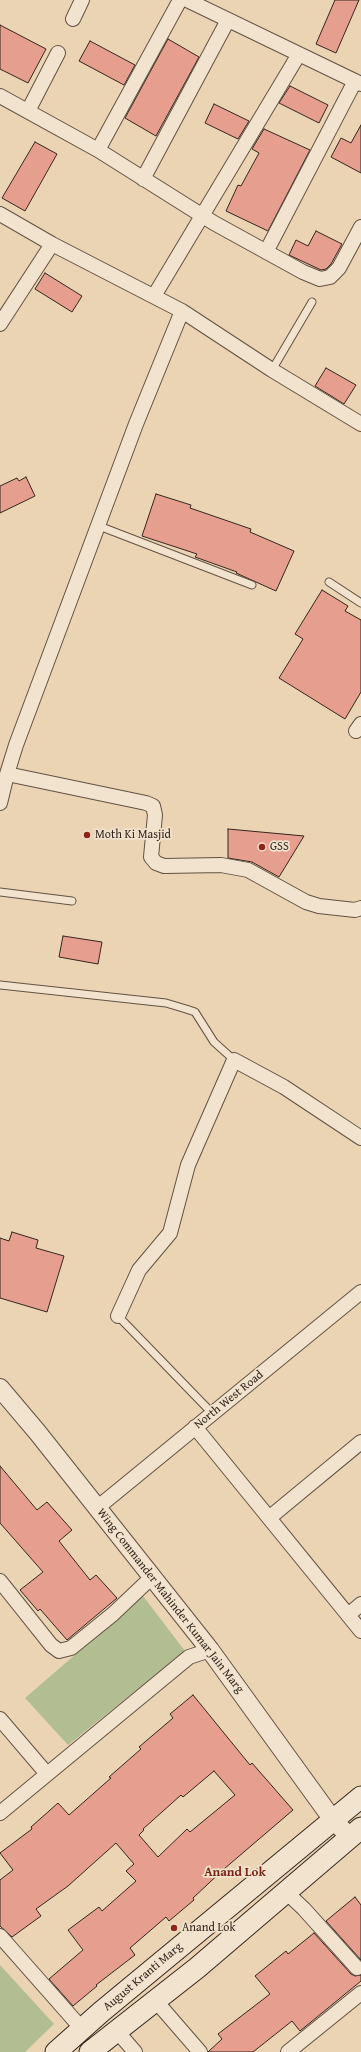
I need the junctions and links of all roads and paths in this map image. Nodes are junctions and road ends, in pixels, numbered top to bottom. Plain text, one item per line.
1 (82, 0) edge
2 (180, 0) edge
3 (187, 0) edge
4 (73, 19) dead end
5 (228, 20) junction
6 (58, 53) dead end
7 (299, 54) junction
8 (358, 82) edge
9 (0, 96) edge
10 (28, 111) junction
11 (98, 150) junction
12 (143, 179) junction
13 (0, 214) edge
14 (202, 216) junction
15 (361, 227) edge
16 (52, 244) junction
17 (266, 252) junction
18 (157, 292) junction
19 (312, 302) dead end
20 (182, 311) junction
21 (0, 324) edge
22 (272, 370) junction
23 (361, 424) edge
24 (98, 526) junction
25 (329, 582) dead end
26 (252, 585) dead end
27 (361, 603) edge
28 (7, 774) junction
29 (0, 803) edge
30 (0, 892) edge
31 (72, 901) dead end
32 (361, 908) edge
33 (0, 985) edge
34 (234, 1060) junction
35 (361, 1138) edge
36 (361, 1292) edge
37 (118, 1316) joint
38 (0, 1388) edge
39 (212, 1413) junction
40 (195, 1427) junction
41 (361, 1442) edge
42 (97, 1508) junction
43 (269, 1518) junction
44 (152, 1577) junction
45 (0, 1581) edge
46 (361, 1604) edge
47 (348, 1615) junction
48 (361, 1631) edge
49 (210, 1650) junction
50 (0, 1719) edge
51 (47, 1774) junction
52 (361, 1797) edge
53 (0, 1813) edge
54 (333, 1820) junction
55 (355, 1833) edge
56 (286, 1892) junction
57 (0, 1936) edge
58 (356, 1968) dead end
59 (361, 1993) edge
60 (155, 2000) junction
61 (83, 2030) junction
62 (116, 2030) junction
63 (56, 2052) edge
64 (90, 2052) edge
65 (135, 2052) edge
66 (200, 2052) edge
67 (288, 2052) edge

1 - 4 street
2 - 11 street
3 - 5 street
5 - 7 street
5 - 12 street
6 - 10 street
7 - 8 street
7 - 14 street
8 - 17 street
9 - 10 street
10 - 11 street
11 - 12 street
12 - 14 street
13 - 16 street
14 - 17 street
14 - 18 street
15 - 17 street
16 - 18 street
16 - 21 street
18 - 20 street
19 - 22 lane
20 - 22 street
20 - 24 street
22 - 23 street
24 - 26 lane
24 - 28 street
25 - 27 lane
28 - 29 street
28 - 32 street
30 - 31 lane
33 - 34 lane
34 - 35 street
34 - 37 street
36 - 39 street, North West Road
37 - 39 lane
38 - 42 street, Wing Commander Mahinder Kumar Jain Marg
39 - 40 street, North West Road
40 - 42 street, North West Road
40 - 43 street
41 - 43 street
42 - 44 street, Wing Commander Mahinder Kumar Jain Marg
43 - 47 street
44 - 45 street
44 - 49 street, Wing Commander Mahinder Kumar Jain Marg
46 - 47 street
47 - 48 street
49 - 51 street
49 - 54 street, Wing Commander Mahinder Kumar Jain Marg
50 - 51 street
51 - 53 street
52 - 54 main road, August Kranti Marg
54 - 55 street, Wing Commander Mahinder Kumar Jain Marg
54 - 61 main road, August Kranti Marg
55 - 56 main road, August Kranti Marg
56 - 58 street
56 - 60 main road, August Kranti Marg
57 - 61 street
59 - 67 street
60 - 62 main road, August Kranti Marg
60 - 66 street
61 - 63 main road, August Kranti Marg
62 - 64 main road, August Kranti Marg
62 - 65 street

